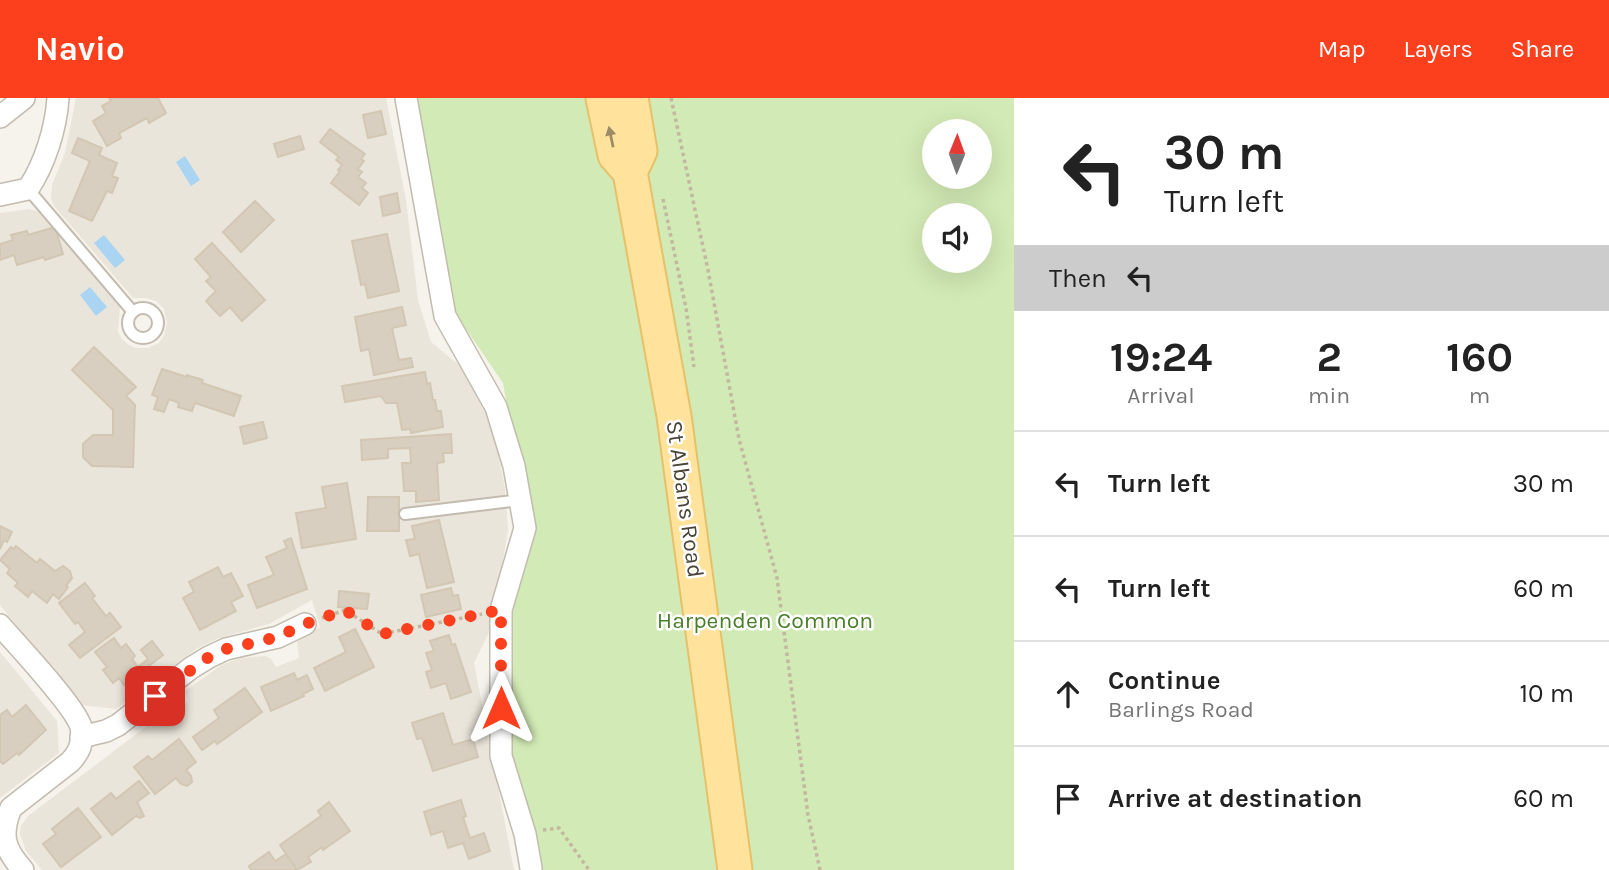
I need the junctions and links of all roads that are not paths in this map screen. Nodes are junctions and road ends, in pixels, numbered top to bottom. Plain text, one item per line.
1 (24, 98) edge
2 (58, 98) edge
3 (405, 98) edge
4 (603, 98) edge
5 (631, 98) edge
6 (0, 117) edge
7 (630, 172) junction
8 (28, 189) junction
9 (0, 195) edge
10 (133, 312) dead end
11 (520, 500) junction
12 (405, 513) dead end
13 (305, 624) road end
14 (0, 625) edge
15 (81, 737) junction
16 (0, 833) edge
17 (531, 868) dead end
18 (23, 870) edge
19 (735, 870) edge

1 - 6 street
2 - 8 street
3 - 11 street
7 -> 4 main road, St Albans Road
5 - 7 main road, St Albans Road
7 - 19 main road, St Albans Road
8 - 9 street
8 - 10 lane
11 - 12 lane
11 - 17 street
13 - 15 street
14 - 15 street
15 - 16 street
16 - 18 street

